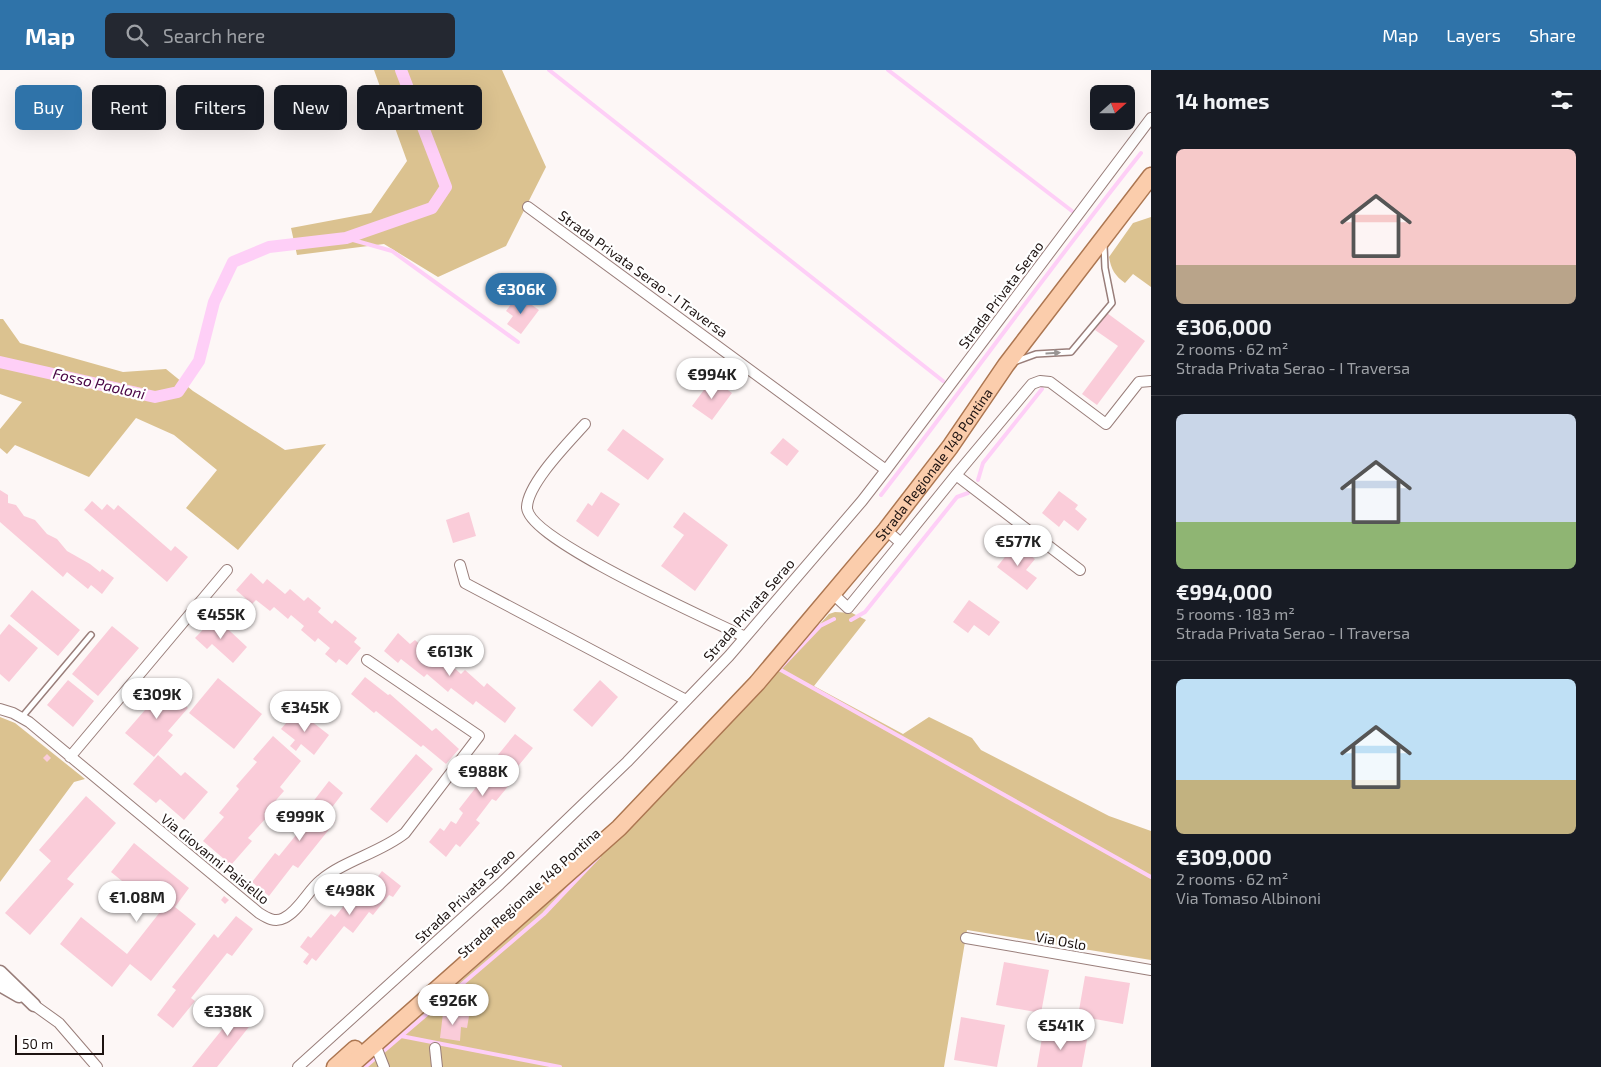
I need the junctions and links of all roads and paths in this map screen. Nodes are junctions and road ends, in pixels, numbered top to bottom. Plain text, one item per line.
1 (1151, 118) edge
2 (1151, 176) edge
3 (528, 207) dead end
4 (1104, 238) junction
5 (1006, 365) junction
6 (1151, 381) edge
7 (585, 424) dead end
8 (886, 470) junction
9 (956, 475) junction
10 (886, 530) junction
11 (901, 543) junction
12 (460, 565) dead end
13 (228, 570) dead end
14 (1080, 570) dead end
15 (833, 594) junction
16 (91, 636) dead end
17 (745, 637) junction
18 (367, 660) dead end
19 (686, 700) junction
20 (0, 708) edge
21 (21, 718) junction
22 (702, 740) junction
23 (70, 757) junction
24 (966, 938) dead end
25 (1151, 970) edge
26 (0, 972) edge
27 (0, 986) edge
28 (34, 1004) junction
29 (374, 1044) junction
30 (435, 1048) dead end
31 (315, 1052) junction
32 (383, 1065) edge
33 (97, 1067) edge
34 (298, 1067) edge
35 (310, 1067) edge
36 (335, 1067) edge
37 (349, 1067) edge
38 (437, 1067) edge

1 - 8 street, Strada Privata Serao
2 - 4 main road, Strada Regionale 148 Pontina
3 - 8 street, Strada Privata Serao - I Traversa
4 - 5 main road, Strada Regionale 148 Pontina
5 -> 4 lane
5 - 10 main road, Strada Regionale 148 Pontina
6 - 9 street
7 - 17 street
8 - 17 street, Strada Privata Serao
9 - 11 street
9 - 14 street
10 - 11 street
10 - 15 main road, Strada Regionale 148 Pontina
11 - 15 street
12 - 19 street
13 - 23 street
15 - 22 main road, Strada Regionale 148 Pontina
16 - 21 lane
17 - 19 street, Strada Privata Serao
18 - 23 street, Via Giovanni Paisiello
19 - 31 street, Strada Privata Serao
20 - 21 street, Via Giovanni Paisiello
21 - 23 street, Via Giovanni Paisiello
22 - 29 main road, Strada Regionale 148 Pontina
22 - 36 main road, Strada Regionale 148 Pontina
24 - 25 street, Via Oslo
26 - 28 street
27 - 28 street
28 - 33 street
29 - 32 street
29 - 37 main road, Strada Regionale 148 Pontina
30 - 38 street
31 - 34 street
31 - 35 street, Strada Privata Serao

